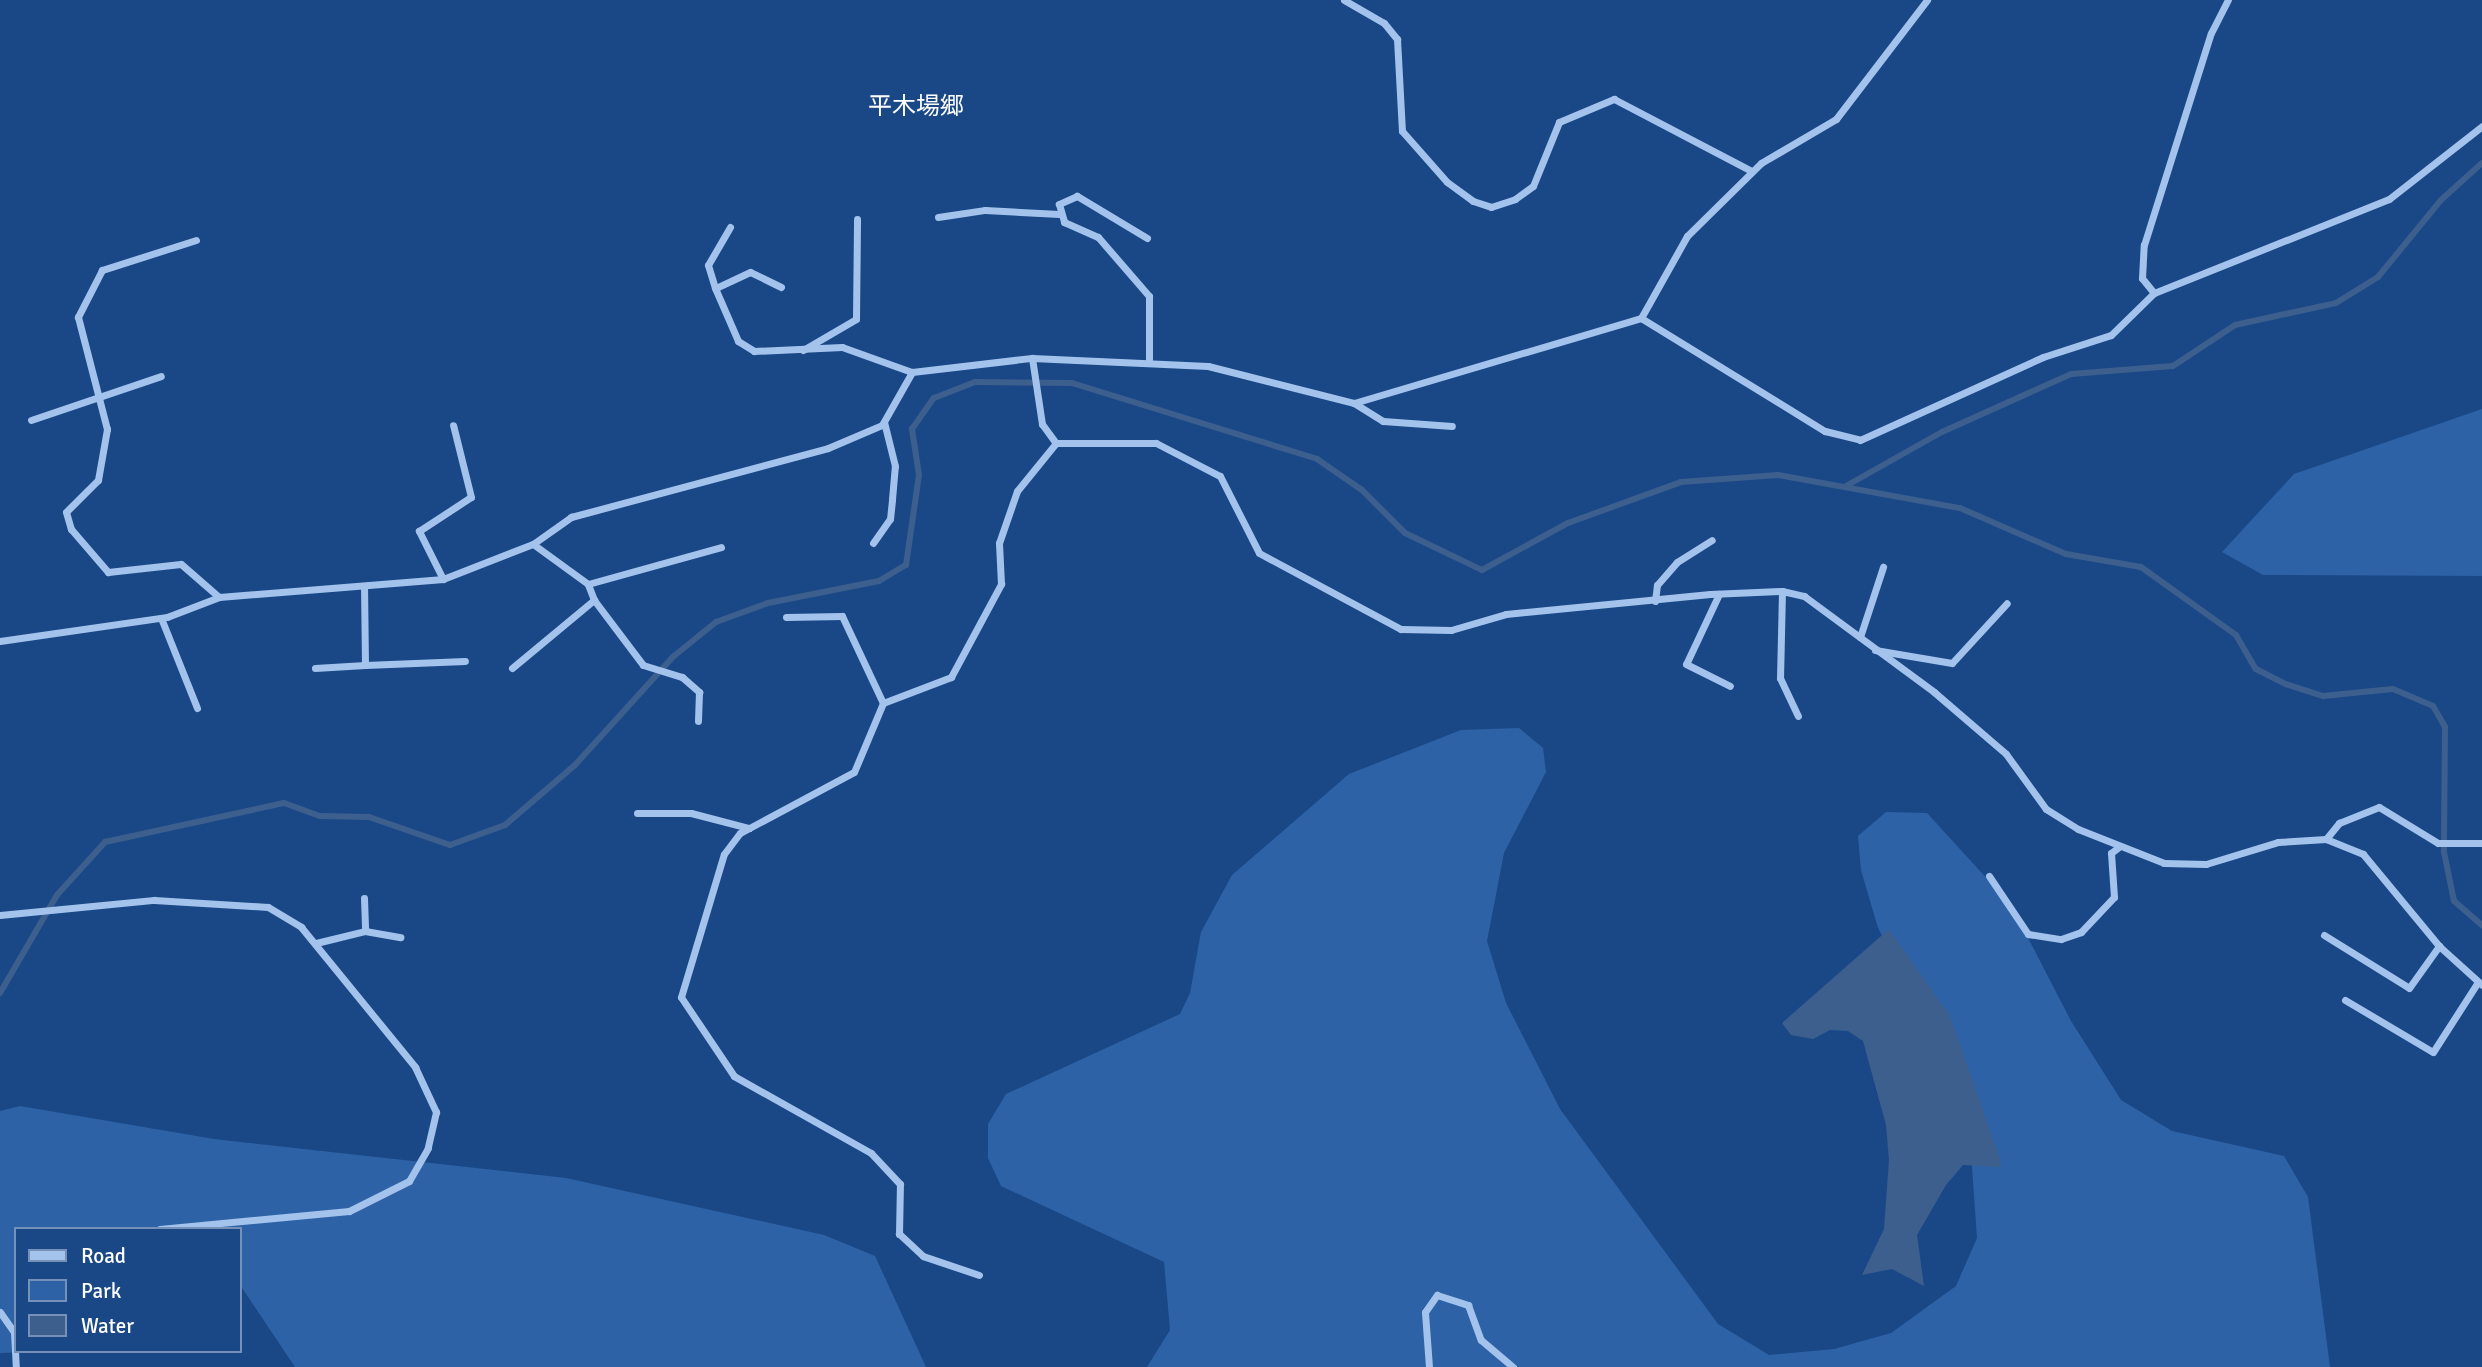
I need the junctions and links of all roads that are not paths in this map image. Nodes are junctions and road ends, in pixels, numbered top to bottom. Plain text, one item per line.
1 (1344, 0) edge
2 (1927, 0) edge
3 (2228, 0) edge
4 (2482, 126) edge
5 (1752, 171) junction
6 (1059, 214) junction
7 (938, 217) dead end
8 (858, 219) dead end
9 (730, 228) dead end
10 (1147, 238) dead end
11 (196, 240) dead end
12 (781, 287) dead end
13 (715, 288) junction
14 (2154, 293) junction
15 (1641, 318) junction
16 (803, 350) junction
17 (1032, 358) junction
18 (1149, 359) junction
19 (912, 372) junction
20 (161, 376) dead end
21 (99, 397) junction
22 (1354, 403) junction
23 (31, 420) dead end
24 (884, 421) junction
25 (453, 425) dead end
26 (1452, 426) dead end
27 (1056, 443) junction
28 (1713, 540) dead end
29 (873, 543) dead end
30 (533, 544) junction
31 (721, 547) dead end
32 (1883, 568) dead end
33 (443, 579) junction
34 (588, 584) junction
35 (364, 586) junction
36 (1782, 591) junction
37 (1719, 594) junction
38 (219, 597) junction
39 (594, 600) junction
40 (1655, 601) junction
41 (2007, 603) dead end
42 (786, 617) dead end
43 (161, 618) junction
44 (1860, 637) junction
45 (0, 641) edge
46 (1875, 650) junction
47 (465, 661) dead end
48 (365, 665) junction
49 (315, 668) dead end
50 (512, 668) dead end
51 (1730, 686) dead end
52 (883, 703) junction
53 (197, 709) dead end
54 (1798, 716) dead end
55 (698, 721) dead end
56 (637, 813) dead end
57 (750, 828) junction
58 (2326, 839) junction
59 (2482, 843) edge
60 (2120, 846) junction
61 (1989, 876) dead end
62 (364, 898) dead end
63 (0, 915) edge
64 (365, 931) junction
65 (2324, 935) dead end
66 (400, 937) dead end
67 (316, 943) junction
68 (2439, 946) junction
69 (2480, 984) edge
70 (2345, 1000) dead end
71 (181, 1227) edge
72 (979, 1275) dead end
73 (0, 1312) edge
74 (14, 1330) edge
75 (1429, 1367) edge
76 (1513, 1367) edge

1 - 5 street
2 - 5 street
3 - 14 street
4 - 14 street
5 - 15 street
6 - 7 street
6 - 10 street
6 - 18 street
8 - 16 street
9 - 13 street
11 - 21 street
12 - 13 street
13 - 16 street
14 - 15 street
15 - 22 street
16 - 19 street
17 - 18 street
17 - 19 street
17 - 27 street
18 - 22 street
19 - 24 street
20 - 21 street
21 - 23 street
21 - 38 street
22 - 26 street
24 - 29 street
24 - 30 street
25 - 33 street
27 - 40 street
27 - 52 street
28 - 40 street
30 - 33 street
30 - 34 street
31 - 34 street
32 - 44 street
33 - 35 street
34 - 39 street
35 - 38 street
35 - 48 street
36 - 37 street
36 - 44 street
36 - 54 street
37 - 40 street
37 - 51 street
38 - 43 street
39 - 50 street
39 - 55 street
41 - 46 street
42 - 52 street
43 - 45 street
43 - 53 street
44 - 46 street
46 - 60 street
47 - 48 street
48 - 49 street
52 - 57 street
56 - 57 street
57 - 72 street
58 - 59 street
58 - 60 street
58 - 68 street
60 - 61 street
62 - 64 street
63 - 67 street
64 - 66 street
64 - 67 street
65 - 68 street
67 - 71 street
68 - 69 street
69 - 70 street
73 - 74 street
75 - 76 street

